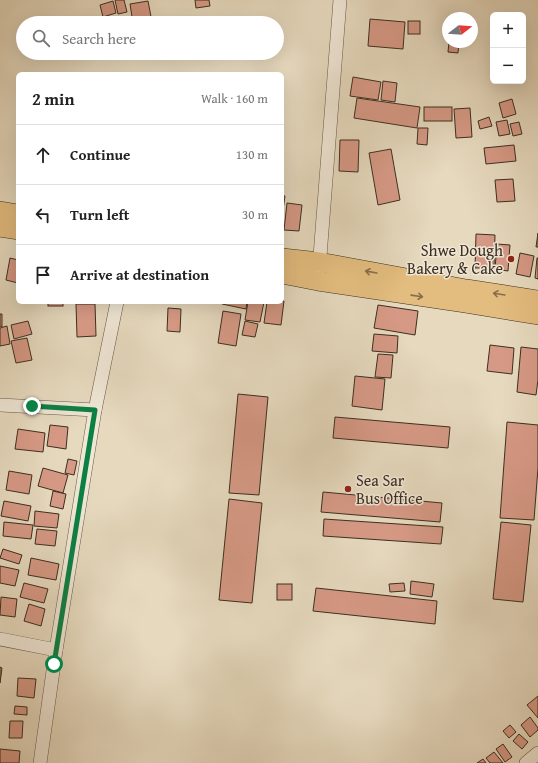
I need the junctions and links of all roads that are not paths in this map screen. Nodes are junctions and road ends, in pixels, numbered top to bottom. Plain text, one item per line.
1 (340, 0) edge
2 (0, 211) edge
3 (16, 214) edge
4 (0, 227) edge
5 (16, 230) edge
6 (284, 259) edge
7 (318, 272) junction
8 (284, 274) edge
9 (538, 300) edge
10 (117, 304) edge
11 (538, 315) edge
12 (0, 405) edge
13 (95, 410) junction
14 (0, 639) edge
15 (56, 650) junction
16 (538, 753) edge
17 (40, 763) edge
18 (526, 763) edge

1 - 7 street
2 - 3 highway
4 - 5 highway
6 - 7 highway
7 - 8 highway
9 -> 7 highway
7 -> 11 highway
10 - 13 street
12 - 13 street
13 - 15 street
14 - 15 street
15 - 17 street
16 - 18 street

